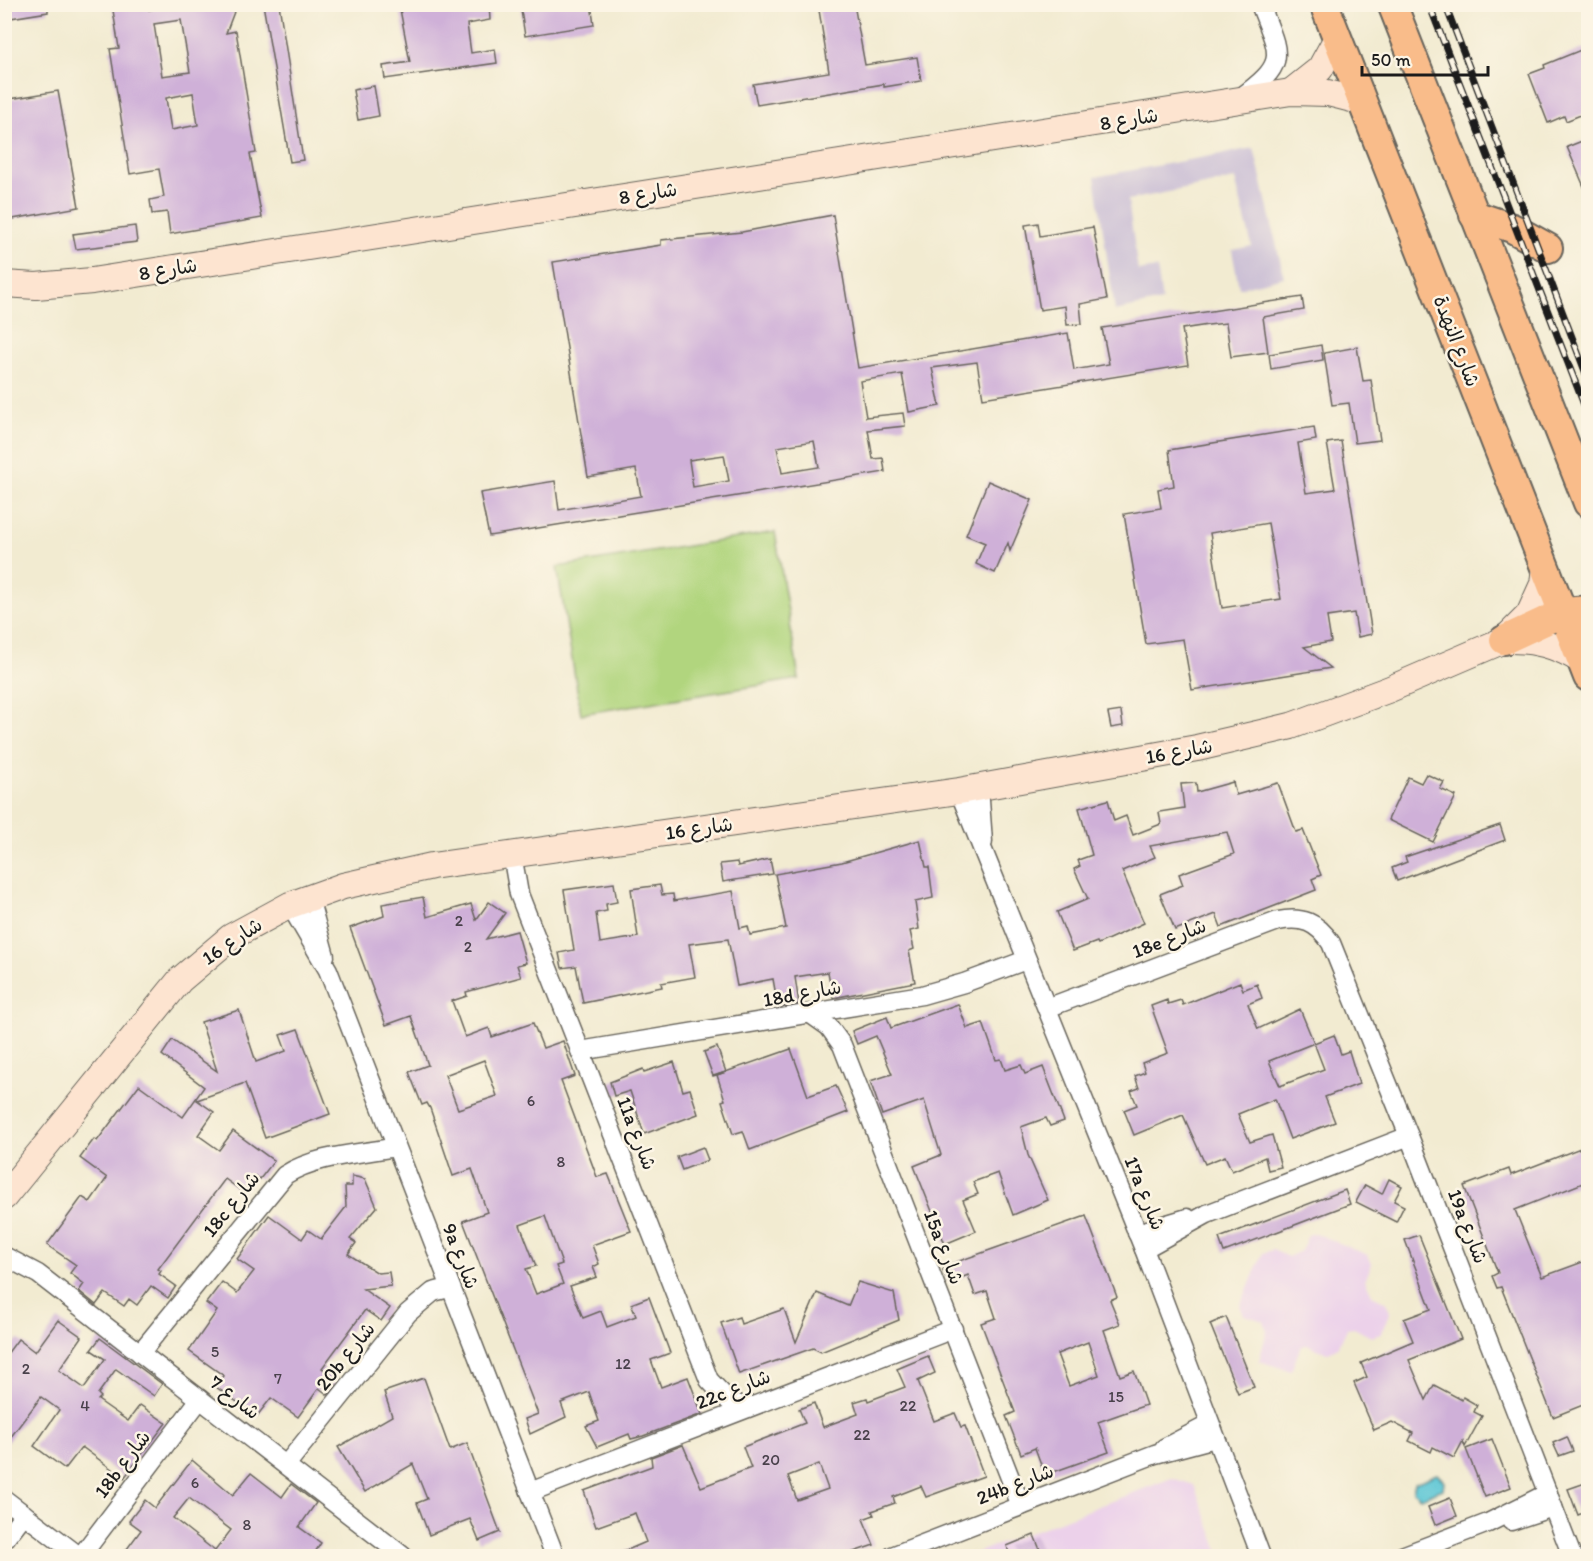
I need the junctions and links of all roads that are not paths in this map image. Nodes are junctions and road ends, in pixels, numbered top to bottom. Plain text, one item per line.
1 (1260, 4) edge
2 (1392, 4) edge
3 (1322, 5) edge
4 (1337, 38) junction
5 (1291, 92) junction
6 (1234, 102) junction
7 (1363, 102) junction
8 (1474, 215) junction
9 (1548, 248) dead end
10 (4, 284) edge
11 (1582, 457) edge
12 (1588, 503) edge
13 (1545, 567) junction
14 (1576, 611) edge
15 (1504, 640) junction
16 (1585, 669) edge
17 (969, 789) junction
18 (513, 854) junction
19 (300, 902) junction
20 (1309, 921) joint
21 (1026, 960) junction
22 (1047, 1008) junction
23 (812, 1015) junction
24 (580, 1051) junction
25 (1409, 1136) junction
26 (396, 1147) junction
27 (4, 1197) edge
28 (1141, 1241) junction
29 (4, 1242) edge
30 (4, 1256) edge
31 (38, 1274) junction
32 (449, 1288) junction
33 (953, 1329) junction
34 (140, 1353) junction
35 (200, 1399) junction
36 (747, 1408) junction
37 (1213, 1431) junction
38 (286, 1465) junction
39 (530, 1492) junction
40 (4, 1499) edge
41 (1550, 1500) junction
42 (1021, 1506) junction
43 (24, 1514) junction
44 (4, 1540) edge
45 (80, 1557) edge
46 (403, 1557) edge
47 (555, 1557) edge
48 (892, 1557) edge
49 (1261, 1557) edge
50 (1402, 1557) edge
51 (1572, 1557) edge

1 - 6 street
2 - 8 main road
3 - 4 main road, شارع النهدة
4 - 5 street, شارع 8
4 - 7 main road, شارع النهدة
5 - 6 street, شارع 8
5 - 7 street, شارع 8
6 - 10 street, شارع 8
7 - 13 main road, شارع النهدة
8 - 9 main road
8 - 11 main road
11 - 12 main road
13 - 14 main road, شارع النهدة
13 - 15 street, شارع 16
14 - 15 main road
14 - 16 main road, شارع النهدة
15 - 16 street, شارع 16
15 - 17 street, شارع 16
17 - 18 street, شارع 16
17 - 21 street, 17a شارع
18 - 19 street, شارع 16
18 - 24 street, 11a شارع
19 - 26 street, 9a شارع
19 - 27 street, شارع 16
20 - 22 street, 18e شارع
20 - 25 street, 19a شارع
21 - 22 street, 17a شارع
21 - 23 street, 18d شارع
22 - 28 street, 17a شارع
23 - 24 street, 18d شارع
23 - 33 street, 15a شارع
24 - 36 street, 11a شارع
25 - 28 street
25 - 41 street, 19a شارع
26 - 32 street, 9a شارع
26 - 34 street, 18c شارع
28 - 37 street, 17a شارع
29 - 31 street, شارع 7
30 - 31 street, شارع 7
31 - 34 street, شارع 7
32 - 38 street, 20b شارع
32 - 39 street, 9a شارع
33 - 36 street, 22c شارع
33 - 42 street, 15a شارع
34 - 35 street, شارع 7
35 - 38 street, شارع 7
35 - 45 street, 18b شارع
36 - 39 street, 22c شارع
37 - 42 street, 24b شارع
37 - 49 street, 17a شارع
38 - 46 street, شارع 7
39 - 47 street, 9a شارع
40 - 43 street
41 - 50 street
41 - 51 street, 19a شارع
42 - 48 street, 24b شارع
43 - 44 street
43 - 45 street

